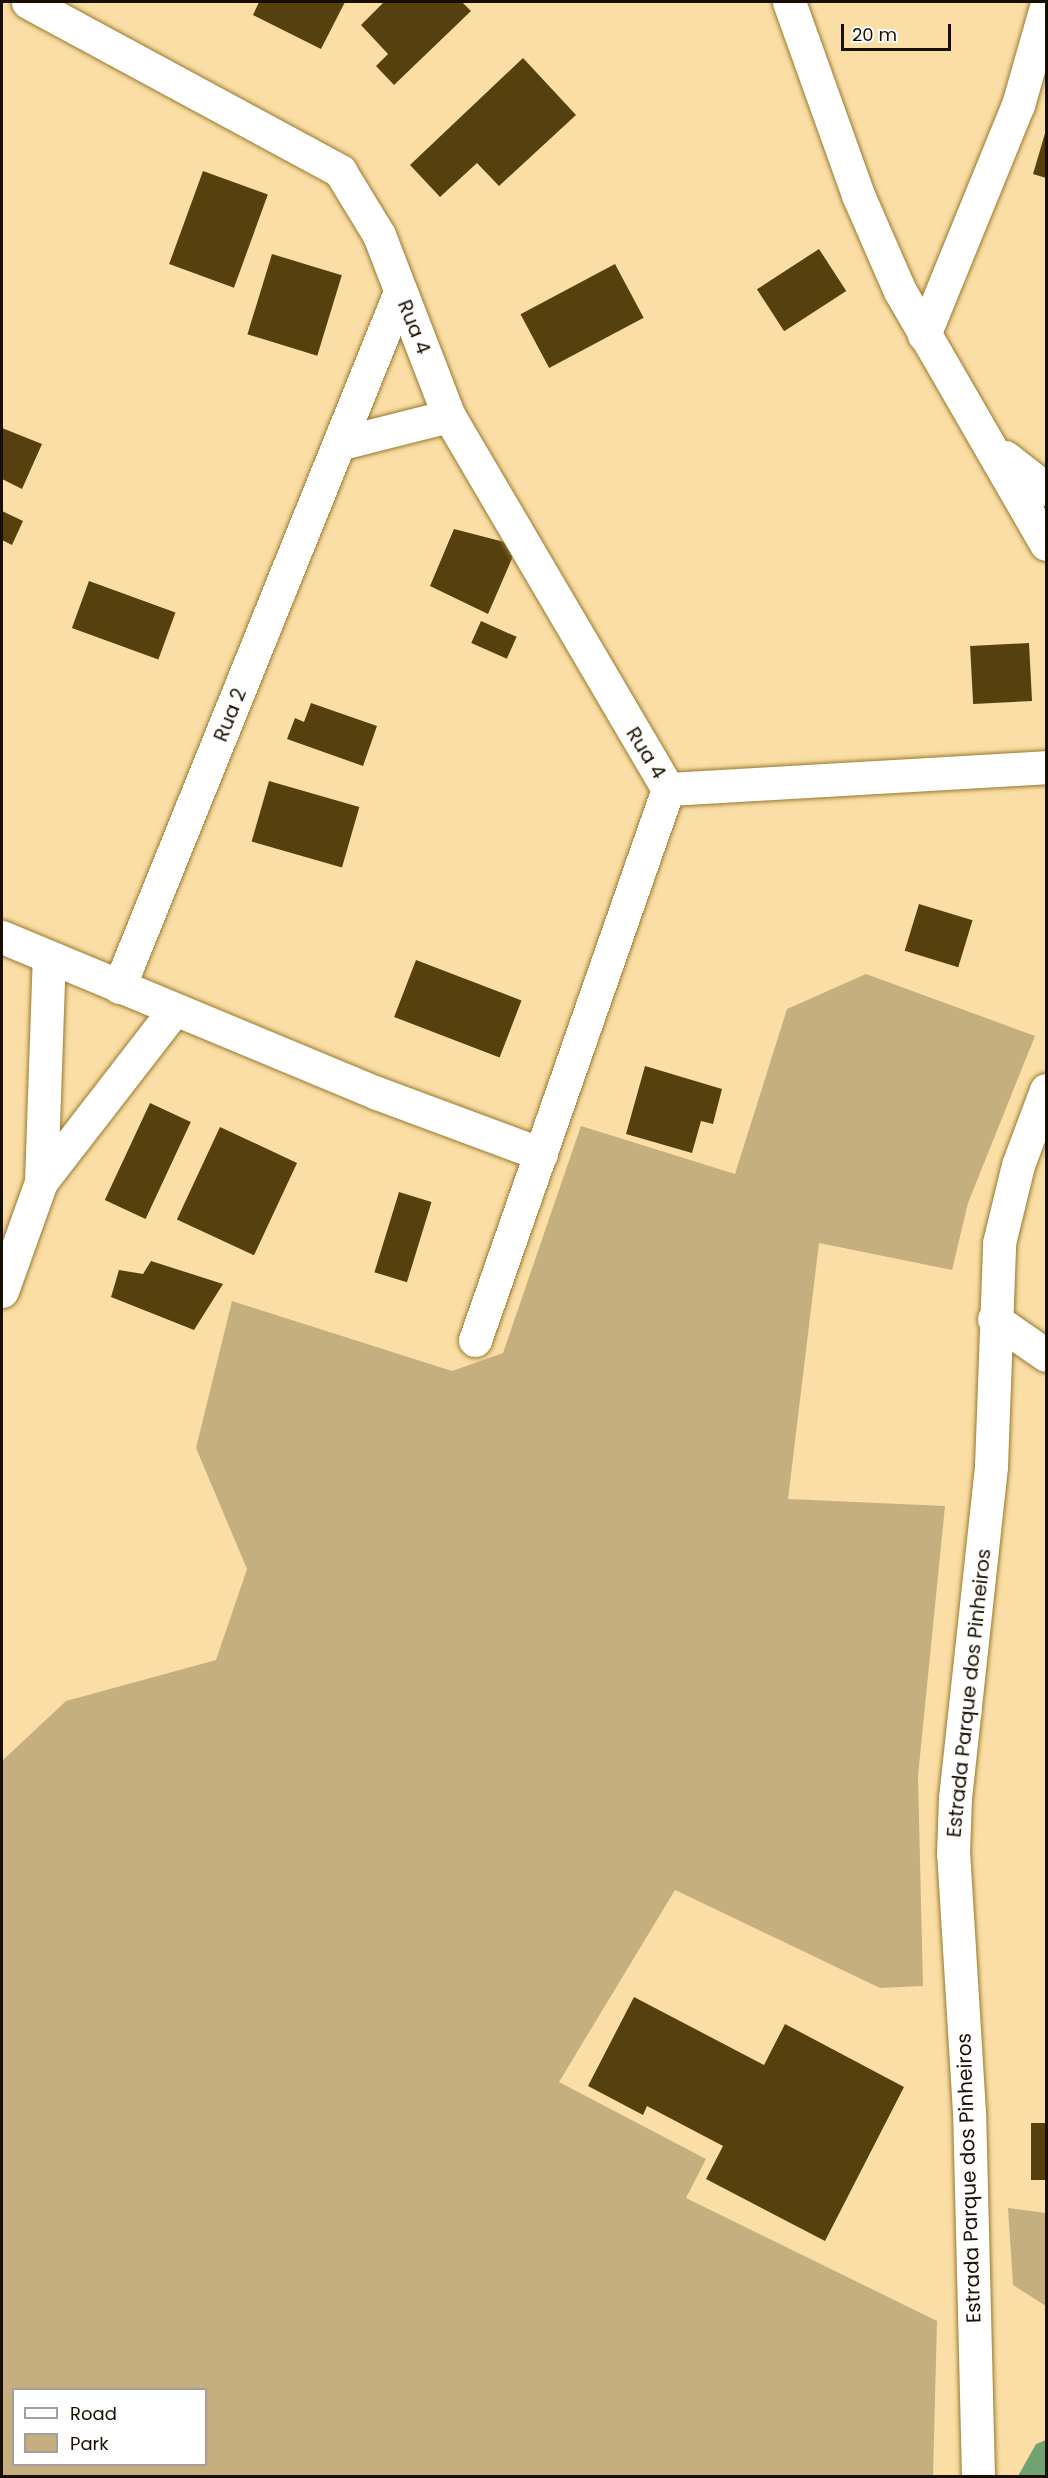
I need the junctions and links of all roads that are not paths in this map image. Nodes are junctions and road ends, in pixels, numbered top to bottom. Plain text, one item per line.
1 (28, 2) edge
2 (789, 2) edge
3 (1047, 7) edge
4 (400, 292) junction
5 (924, 335) junction
6 (449, 416) junction
7 (342, 443) junction
8 (995, 448) junction
9 (1047, 489) edge
10 (1047, 544) edge
11 (1047, 767) edge
12 (668, 789) junction
13 (2, 937) edge
14 (49, 958) junction
15 (118, 987) junction
16 (174, 1010) junction
17 (1046, 1093) edge
18 (541, 1154) junction
19 (41, 1182) junction
20 (2, 1291) edge
21 (994, 1319) junction
22 (475, 1340) dead end
23 (1047, 1355) edge
24 (978, 2476) edge

1 - 4 street, Rua 4
2 - 5 street
3 - 5 street
4 - 6 street, Rua 4
4 - 7 street, Rua 2
5 - 8 street
6 - 7 street
6 - 12 street, Rua 4
7 - 15 street, Rua 2
8 - 9 street
8 - 10 street
11 - 12 street
12 - 18 street
13 - 14 street
14 - 15 street
14 - 19 street
15 - 16 street
16 - 18 street
16 - 19 street
17 - 21 street, Estrada Parque dos Pinheiros
18 - 22 street
19 - 20 street
21 - 23 street
21 - 24 street, Estrada Parque dos Pinheiros

